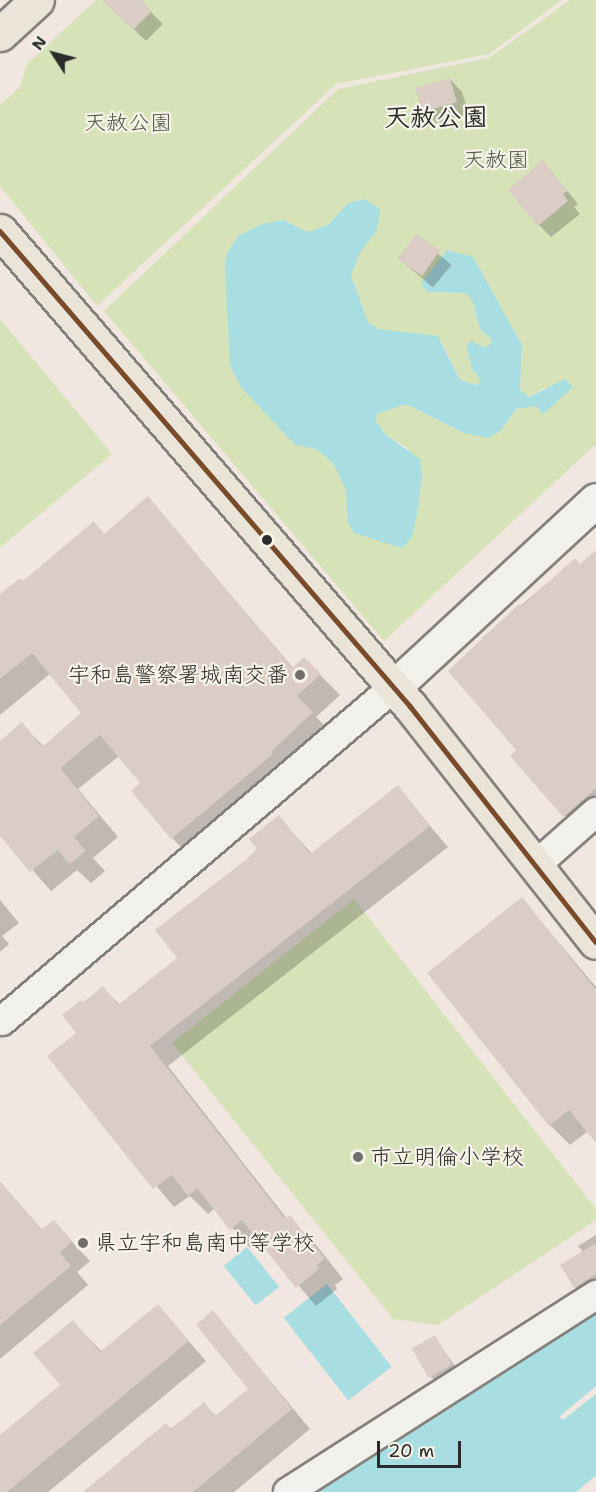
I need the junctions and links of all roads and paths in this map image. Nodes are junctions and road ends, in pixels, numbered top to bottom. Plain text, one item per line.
1 (37, 0) edge
2 (0, 34) edge
3 (0, 231) edge
4 (596, 500) edge
5 (394, 687) junction
6 (596, 812) edge
7 (536, 865) junction
8 (596, 942) edge
9 (2, 1021) dead end
10 (596, 1295) edge
11 (288, 1492) edge

1 - 2 highway
3 - 5 highway
4 - 5 street
5 - 7 highway
5 - 9 street
6 - 7 street
7 - 8 highway
10 - 11 street

